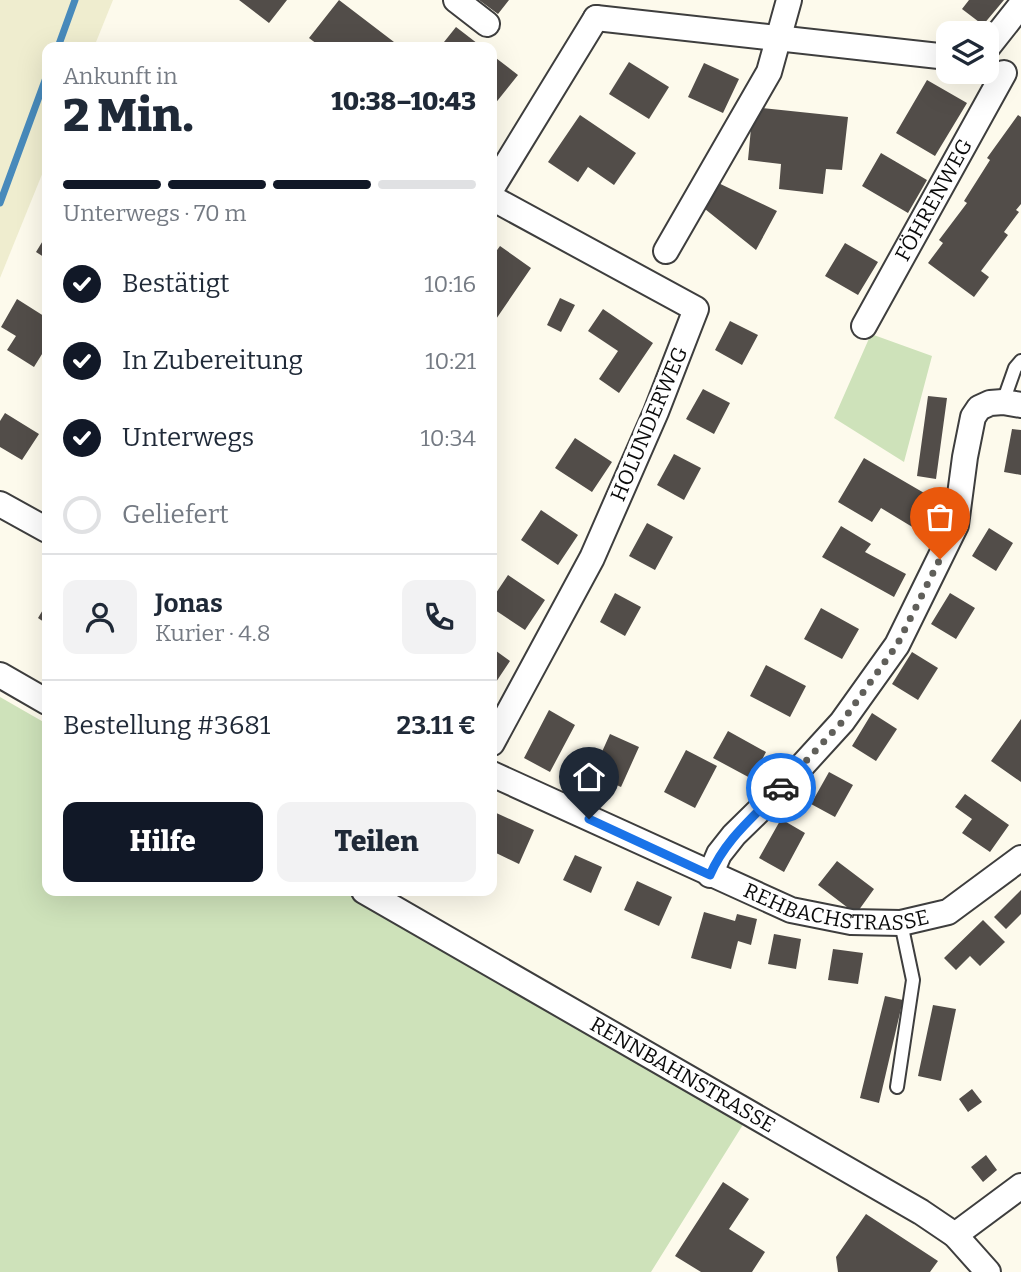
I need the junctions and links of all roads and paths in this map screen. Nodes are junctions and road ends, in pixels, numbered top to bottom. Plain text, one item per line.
1 (456, 0) edge
2 (789, 0) edge
3 (1021, 5) edge
4 (593, 9) edge
5 (487, 24) dead end
6 (999, 33) edge
7 (777, 38) junction
8 (936, 56) edge
9 (1004, 74) edge
10 (497, 179) edge
11 (497, 201) edge
12 (666, 251) dead end
13 (864, 327) dead end
14 (1021, 361) edge
15 (1012, 403) edge
16 (0, 504) edge
17 (42, 527) edge
18 (0, 675) edge
19 (42, 699) edge
20 (497, 734) edge
21 (497, 776) edge
22 (1021, 858) edge
23 (710, 875) junction
24 (373, 896) edge
25 (901, 923) junction
26 (897, 1087) dead end
27 (1021, 1186) edge
28 (955, 1235) junction
29 (988, 1272) edge

1 - 5 street
2 - 7 street
3 - 6 street
4 - 7 street
4 - 10 street
7 - 8 street
7 - 12 street
9 - 13 street, FÖHRENWEG
11 - 20 street, HOLUNDERWEG
14 - 15 lane
15 - 23 street
16 - 17 street
18 - 19 street
21 - 23 street, REHBACHSTRASSE
22 - 25 street, REHBACHSTRASSE
23 - 25 street, REHBACHSTRASSE
24 - 28 street, RENNBAHNSTRASSE
25 - 26 lane
27 - 28 street
28 - 29 street, RENNBAHNSTRASSE

